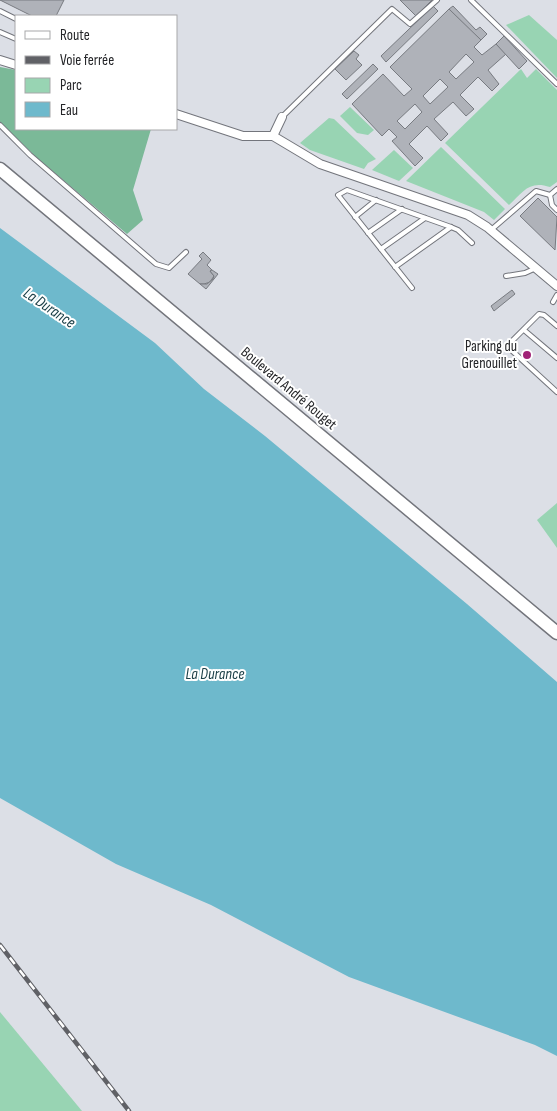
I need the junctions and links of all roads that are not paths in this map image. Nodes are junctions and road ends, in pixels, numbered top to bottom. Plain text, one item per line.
1 (437, 0) edge
2 (471, 0) edge
3 (0, 11) edge
4 (15, 18) edge
5 (0, 32) edge
6 (15, 39) edge
7 (0, 60) edge
8 (15, 65) edge
9 (557, 84) edge
10 (178, 115) edge
11 (282, 117) joint
12 (0, 125) edge
13 (272, 136) junction
14 (0, 169) edge
15 (557, 189) edge
16 (550, 195) junction
17 (376, 200) junction
18 (402, 209) junction
19 (557, 210) edge
20 (355, 217) junction
21 (426, 218) junction
22 (451, 227) junction
23 (491, 230) junction
24 (368, 233) junction
25 (472, 244) dead end
26 (381, 249) junction
27 (186, 252) dead end
28 (395, 267) junction
29 (536, 268) junction
30 (506, 276) dead end
31 (557, 286) edge
32 (412, 288) dead end
33 (557, 295) edge
34 (553, 302) dead end
35 (557, 326) edge
36 (524, 330) junction
37 (557, 358) edge
38 (557, 392) edge
39 (557, 633) edge

1 - 11 lane
2 - 9 lane
3 - 4 lane
5 - 6 lane
7 - 8 street
10 - 13 street
11 - 13 street
12 - 27 lane
13 - 23 street
14 - 39 main road, Boulevard André Rouget
15 - 16 lane
16 - 19 lane
16 - 23 lane
17 - 18 lane
17 - 20 lane
17 - 20 lane
18 - 21 lane
18 - 24 lane
20 - 24 lane
21 - 22 lane
21 - 26 lane
22 - 25 lane
22 - 28 lane
23 - 29 street
24 - 26 lane
26 - 28 lane
28 - 32 lane
29 - 30 lane
29 - 31 street
33 - 34 lane
35 - 36 lane
36 - 37 lane
36 - 38 lane

